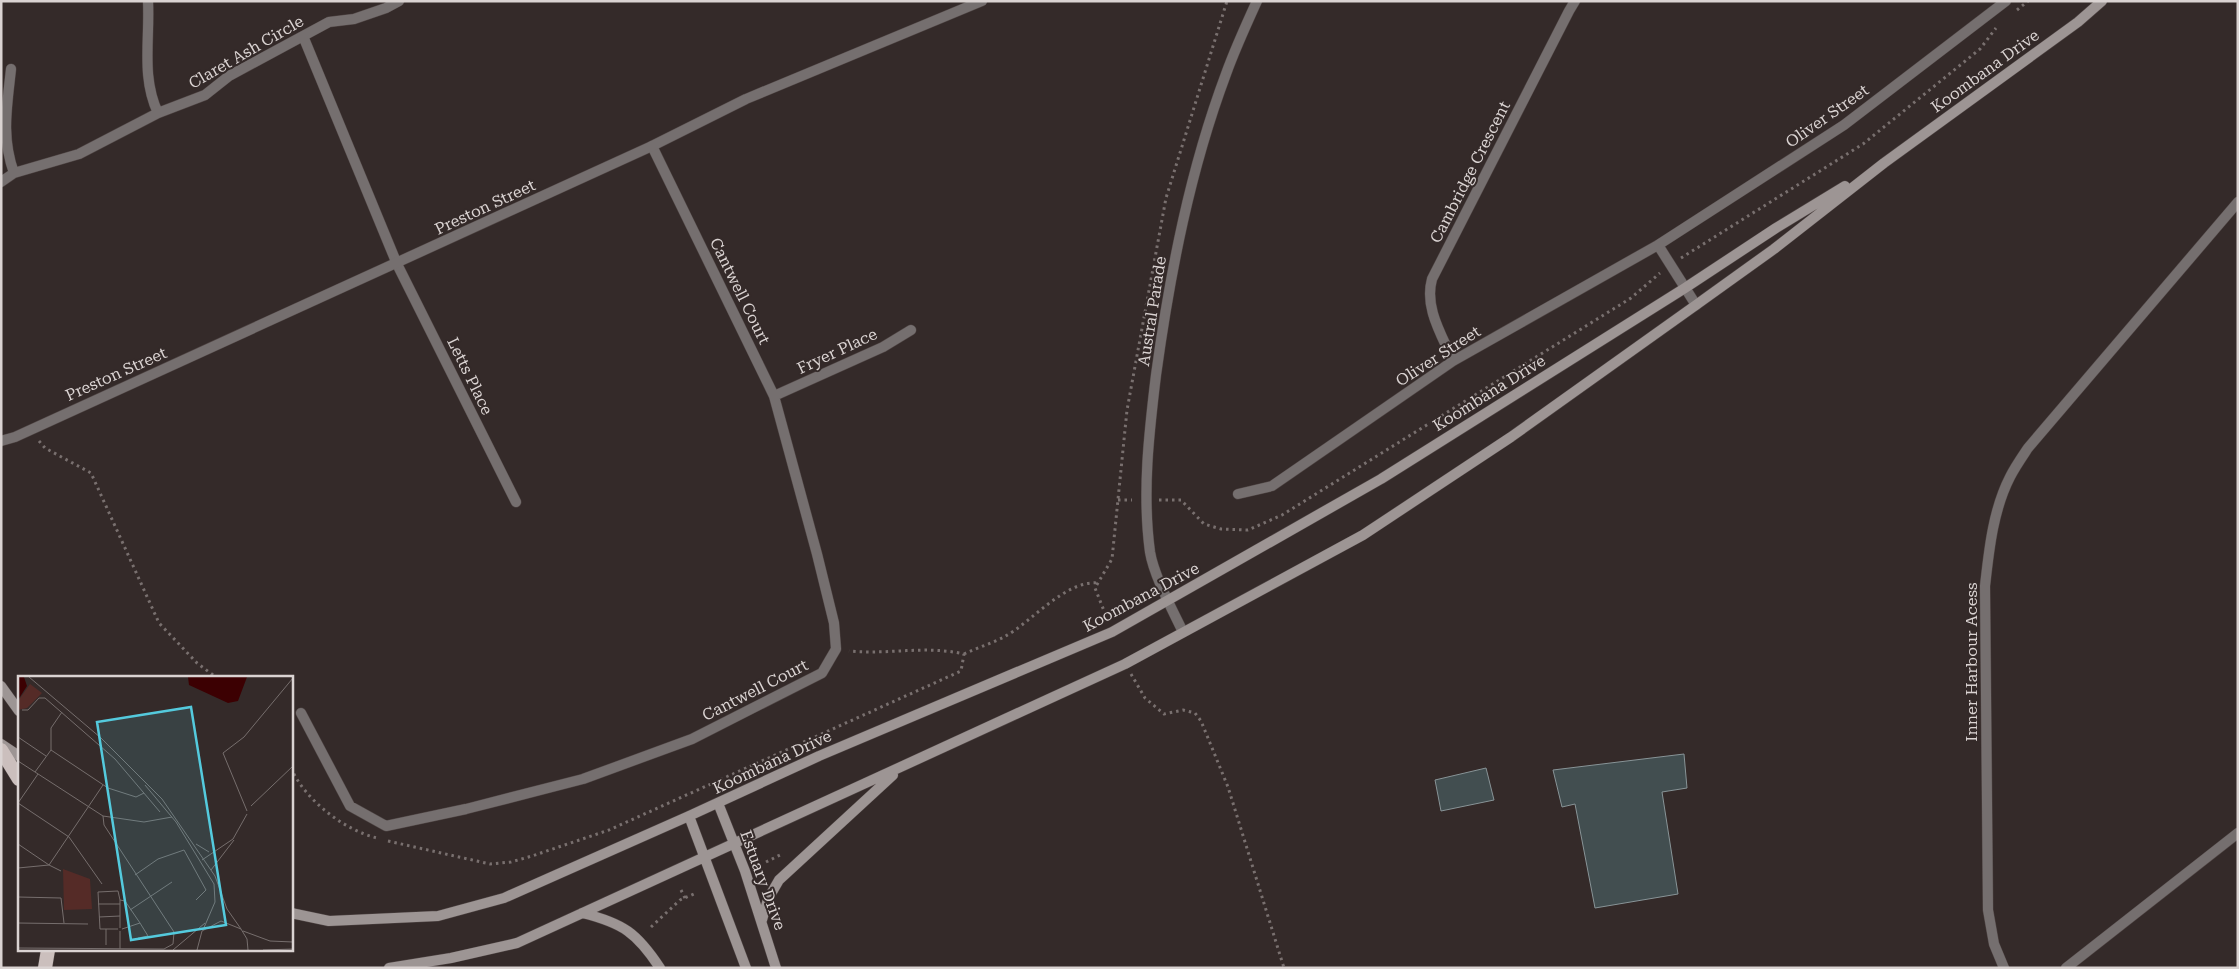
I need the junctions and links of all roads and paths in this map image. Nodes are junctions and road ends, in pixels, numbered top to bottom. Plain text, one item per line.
1 (148, 1) edge
2 (399, 1) edge
3 (982, 1) edge
4 (1227, 1) edge
5 (1257, 1) edge
6 (1576, 1) edge
7 (2006, 1) edge
8 (2028, 1) edge
9 (2102, 1) edge
10 (2013, 13) dead end
11 (2000, 25) dead end
12 (303, 36) junction
13 (11, 70) dead end
14 (158, 113) junction
15 (652, 146) junction
16 (1884, 163) junction
17 (14, 173) junction
18 (1, 182) edge
19 (2238, 202) edge
20 (1658, 245) junction
21 (397, 264) junction
22 (1670, 265) junction
23 (1685, 288) junction
24 (1696, 305) junction
25 (911, 330) dead end
26 (1453, 361) junction
27 (774, 396) junction
28 (31, 430) junction
29 (1, 441) edge
30 (1238, 494) dead end
31 (1118, 500) junction
32 (1147, 500) junction
33 (516, 502) dead end
34 (1098, 584) junction
35 (1167, 600) junction
36 (1112, 632) junction
37 (1183, 632) junction
38 (836, 650) junction
39 (964, 654) junction
40 (1125, 664) junction
41 (214, 676) edge
42 (1, 686) edge
43 (18, 710) edge
44 (300, 713) dead end
45 (1, 744) edge
46 (1, 750) edge
47 (18, 755) edge
48 (901, 768) junction
49 (292, 770) edge
50 (18, 777) edge
51 (718, 803) junction
52 (690, 816) junction
53 (2238, 833) edge
54 (734, 844) junction
55 (782, 854) dead end
56 (705, 858) junction
57 (766, 862) dead end
58 (681, 890) dead end
59 (696, 893) dead end
60 (685, 898) junction
61 (292, 913) edge
62 (582, 913) junction
63 (762, 920) junction
64 (651, 927) dead end
65 (48, 952) edge
66 (45, 968) edge
67 (388, 968) edge
68 (660, 968) edge
69 (746, 968) edge
70 (776, 968) edge
71 (1284, 968) edge
72 (2004, 968) edge
73 (2066, 968) edge

1 - 14 street
2 - 12 street, Claret Ash Circle
3 - 15 street, Preston Street
4 - 31 path
5 - 32 street, Austral Parade
6 - 26 street, Cambridge Crescent
7 - 20 street, Oliver Street
8 - 10 path
9 - 16 main road, Koombana Drive
11 - 22 path
12 - 14 street, Claret Ash Circle
12 - 21 street, Letts Place
13 - 17 street
14 - 17 street, Claret Ash Circle
15 - 21 street, Preston Street
15 - 27 street, Cantwell Court
16 - 23 main road, Koombana Drive
16 - 24 main road, Koombana Drive
17 - 18 street, Claret Ash Circle
19 - 72 street, Inner Harbour Acess
20 - 22 street
20 - 26 street, Oliver Street
21 - 28 street, Preston Street
21 - 33 street, Letts Place
22 - 23 street
22 - 32 path
23 - 24 street
23 - 35 main road, Koombana Drive
24 - 37 main road, Koombana Drive
25 - 27 street, Fryer Place
26 - 30 street, Oliver Street
27 - 38 street, Cantwell Court
28 - 29 street, Preston Street
28 - 41 path
31 - 32 path
31 - 34 path
32 - 35 street, Austral Parade
34 - 36 path
34 - 39 path
35 - 36 main road, Koombana Drive
35 - 37 street, Austral Parade
36 - 51 main road, Koombana Drive
37 - 40 main road, Koombana Drive
38 - 39 path
38 - 44 street, Cantwell Court
39 - 49 path
40 - 48 main road, Koombana Drive
40 - 71 path
42 - 43 main road
45 - 47 main road
46 - 50 highway
48 - 54 main road, Koombana Drive
48 - 63 main road
51 - 52 main road, Koombana Drive
51 - 54 main road, Estuary Drive
52 - 56 main road
52 - 61 main road, Koombana Drive
53 - 73 street
54 - 56 main road, Koombana Drive
54 - 63 main road, Estuary Drive
55 - 57 path
56 - 62 main road, Koombana Drive
56 - 69 main road
58 - 60 path
59 - 60 path
60 - 64 path
62 - 67 main road, Koombana Drive
62 - 68 main road
63 - 70 main road, Estuary Drive
65 - 66 highway

